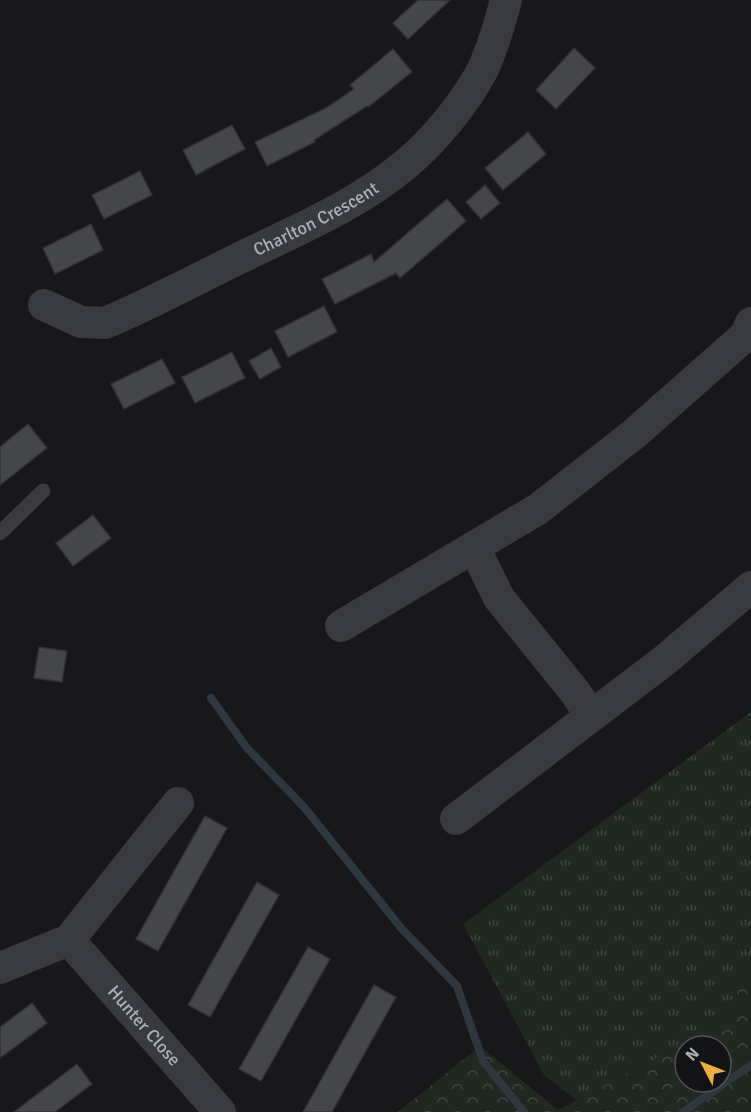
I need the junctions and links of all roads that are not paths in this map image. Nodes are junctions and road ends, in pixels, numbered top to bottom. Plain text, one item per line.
1 (506, 0) edge
2 (44, 305) dead end
3 (751, 323) edge
4 (43, 491) dead end
5 (0, 533) edge
6 (474, 547) junction
7 (751, 587) edge
8 (341, 626) dead end
9 (591, 716) junction
10 (178, 803) dead end
11 (456, 819) dead end
12 (69, 940) junction
13 (0, 968) edge
14 (220, 1112) edge

1 - 2 street, Charlton Crescent
3 - 6 street
4 - 5 lane
6 - 8 street
6 - 9 street
7 - 9 street
9 - 11 street
10 - 12 street
12 - 13 street
12 - 14 street, Hunter Close

